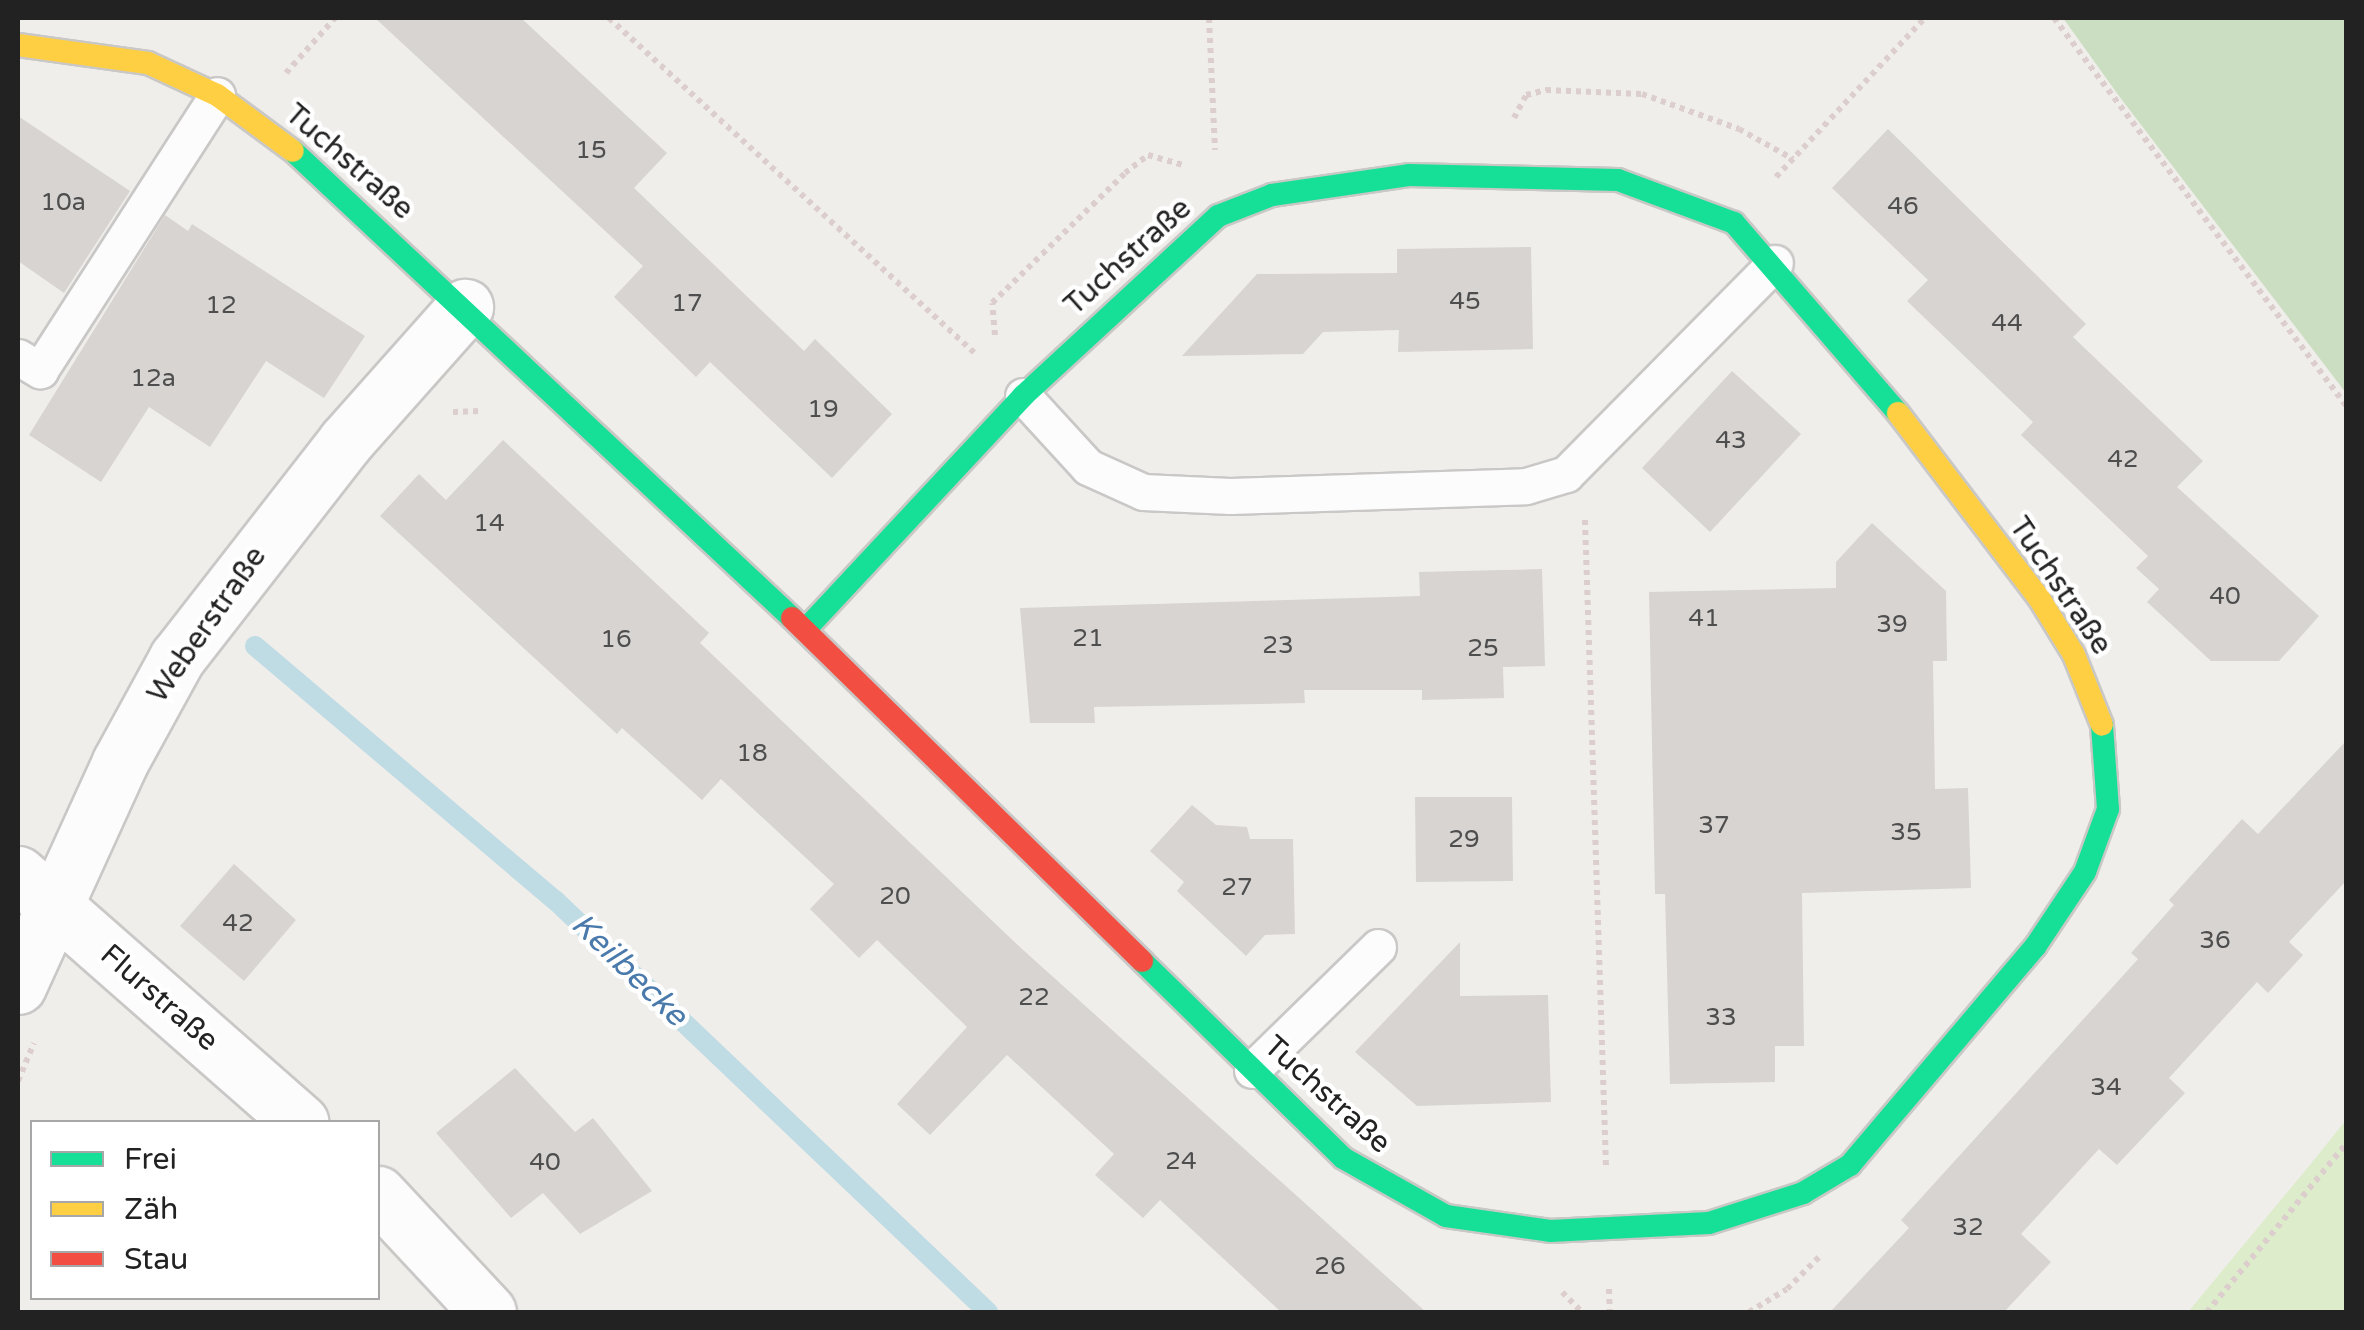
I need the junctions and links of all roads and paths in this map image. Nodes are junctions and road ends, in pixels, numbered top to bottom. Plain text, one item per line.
1 (335, 18) edge
2 (609, 18) edge
3 (1209, 18) edge
4 (1925, 18) edge
5 (2054, 18) edge
6 (18, 45) edge
7 (217, 96) junction
8 (248, 115) junction
9 (1739, 129) dead end
10 (1216, 169) junction
11 (1218, 216) junction
12 (1776, 263) junction
13 (465, 307) junction
14 (18, 357) edge
15 (995, 371) junction
16 (1023, 396) junction
17 (2346, 406) edge
18 (490, 412) dead end
19 (438, 414) dead end
20 (1583, 454) junction
21 (805, 630) junction
22 (35, 889) edge
23 (1378, 948) dead end
24 (18, 986) edge
25 (1252, 1070) junction
26 (298, 1120) edge
27 (2346, 1144) edge
28 (380, 1196) edge
29 (1609, 1233) junction
30 (1831, 1241) dead end
31 (488, 1312) edge
32 (1749, 1312) edge
33 (2207, 1312) edge

1 - 8 path
2 - 15 path
3 - 10 path
4 - 9 path
5 - 17 path
6 - 7 street, Tuchstraße
7 - 8 street, Tuchstraße
7 - 14 lane
8 - 13 street, Tuchstraße
10 - 11 path
10 - 15 path
11 - 12 street, Tuchstraße
11 - 16 street, Tuchstraße
12 - 20 lane
12 - 29 street, Tuchstraße
13 - 21 street, Tuchstraße
13 - 22 street, Weberstraße
15 - 16 path
16 - 20 lane
16 - 21 street, Tuchstraße
18 - 19 path
20 - 29 path
21 - 25 street, Tuchstraße
22 - 24 street, Weberstraße
22 - 26 street, Flurstraße
23 - 25 lane
25 - 29 street, Tuchstraße
27 - 33 path
28 - 31 street
30 - 32 path

